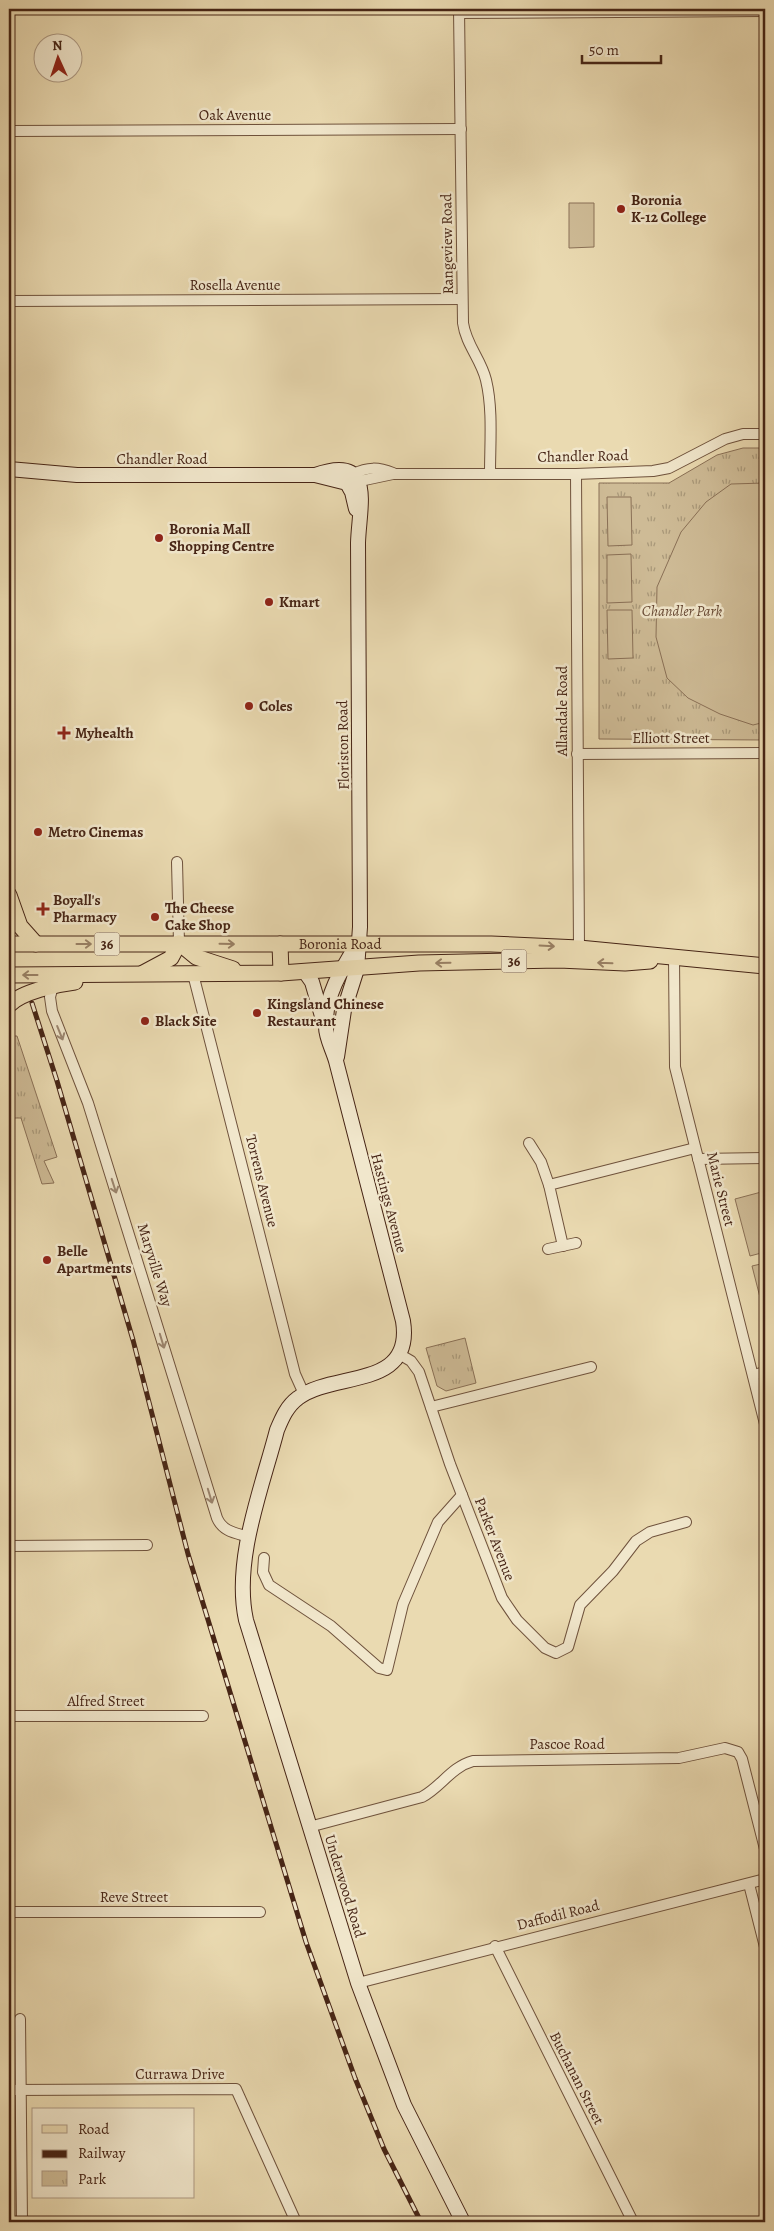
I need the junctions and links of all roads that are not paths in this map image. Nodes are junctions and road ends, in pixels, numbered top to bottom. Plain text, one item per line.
1 (459, 11) edge
2 (765, 11) edge
3 (461, 129) junction
4 (9, 131) edge
5 (462, 298) junction
6 (9, 301) edge
7 (765, 434) edge
8 (9, 469) edge
9 (490, 473) junction
10 (576, 474) junction
11 (353, 479) junction
12 (765, 753) edge
13 (578, 754) junction
14 (178, 862) dead end
15 (9, 895) edge
16 (179, 943) junction
17 (358, 943) junction
18 (9, 944) edge
19 (36, 944) junction
20 (280, 944) junction
21 (579, 948) junction
22 (672, 958) junction
23 (762, 964) edge
24 (357, 969) junction
25 (340, 970) junction
26 (305, 972) junction
27 (281, 973) junction
28 (141, 974) junction
29 (192, 974) junction
30 (246, 974) junction
31 (9, 975) edge
32 (114, 975) junction
33 (53, 986) junction
34 (9, 1005) edge
35 (326, 1029) junction
36 (336, 1061) junction
37 (529, 1143) dead end
38 (695, 1148) junction
39 (765, 1158) edge
40 (698, 1159) junction
41 (549, 1185) junction
42 (576, 1243) dead end
43 (563, 1246) junction
44 (548, 1249) dead end
45 (399, 1354) junction
46 (591, 1367) dead end
47 (765, 1372) edge
48 (753, 1375) junction
49 (304, 1394) junction
50 (431, 1407) junction
51 (765, 1424) edge
52 (462, 1495) junction
53 (686, 1522) dead end
54 (248, 1542) junction
55 (147, 1545) dead end
56 (9, 1546) edge
57 (264, 1558) dead end
58 (9, 1716) edge
59 (203, 1716) dead end
60 (309, 1827) junction
61 (765, 1849) edge
62 (765, 1879) edge
63 (749, 1884) junction
64 (9, 1912) edge
65 (260, 1912) dead end
66 (495, 1946) junction
67 (765, 1947) edge
68 (358, 1983) junction
69 (20, 2019) dead end
70 (9, 2090) edge
71 (21, 2090) junction
72 (22, 2222) edge
73 (296, 2222) edge
74 (463, 2222) edge
75 (633, 2222) edge

1 - 2 street
1 - 3 street, Rangeview Road
3 - 4 street, Oak Avenue
3 - 5 street, Rangeview Road
5 - 6 street, Rosella Avenue
5 - 9 street, Rangeview Road
7 - 10 street, Chandler Road
8 - 11 main road, Chandler Road
9 - 10 street, Chandler Road
9 - 11 street, Chandler Road
10 - 13 street, Allandale Road
11 - 17 main road, Floriston Road
12 - 13 street, Elliott Street
13 - 21 street, Allandale Road
14 - 16 street
15 - 19 main road
19 -> 16 main road, Boronia Road / 36
16 -> 20 main road, Boronia Road / 36
16 - 28 main road
16 - 30 main road
17 - 20 main road, Boronia Road / 36
17 -> 21 main road, Boronia Road / 36
17 - 24 main road, Hastings Avenue
17 - 25 main road
18 - 19 main road, Boronia Road / 36
20 - 27 main road
21 - 22 main road, Boronia Road / 36
22 - 23 main road, Boronia Road / 36
22 -> 24 main road, Boronia Road / 36
22 - 38 street, Marie Street
24 - 25 main road, Boronia Road / 36
24 - 36 main road, Hastings Avenue
25 - 26 main road, Boronia Road / 36
25 - 35 main road, Hastings Avenue
26 - 27 main road, Boronia Road / 36
26 - 35 main road
27 - 30 main road, Boronia Road / 36
28 - 29 main road, Boronia Road / 36
28 - 32 main road, Boronia Road / 36
29 - 30 main road, Boronia Road / 36
29 - 49 street, Torrens Avenue
32 -> 31 main road, Boronia Road / 36
32 - 33 main road, Boronia Road
33 - 34 main road, Boronia Road
33 -> 54 street, Maryville Way
35 - 36 main road, Hastings Avenue
36 - 45 main road, Hastings Avenue
37 - 41 street
38 - 40 street, Marie Street
38 - 41 street
39 - 40 street
40 - 48 street, Marie Street
41 - 43 street
42 - 43 street
43 - 44 street
45 - 49 main road
45 - 50 street
46 - 50 street
47 - 48 street
48 - 51 street, Marie Street
49 - 54 main road
50 - 52 street
52 - 53 street, Parker Avenue
52 - 57 street, Parker Avenue
54 - 60 main road, Underwood Road
55 - 56 street
58 - 59 street, Alfred Street
60 - 61 street, Pascoe Road
60 - 68 main road, Underwood Road
62 - 63 street, Daffodil Road
63 - 66 street, Daffodil Road
63 - 67 street
64 - 65 street, Reve Street
66 - 68 street, Daffodil Road
66 - 75 street, Buchanan Street
68 - 74 main road, Underwood Road
69 - 71 street
70 - 71 street, Currawa Drive
71 - 72 street
71 - 73 street, Currawa Drive

